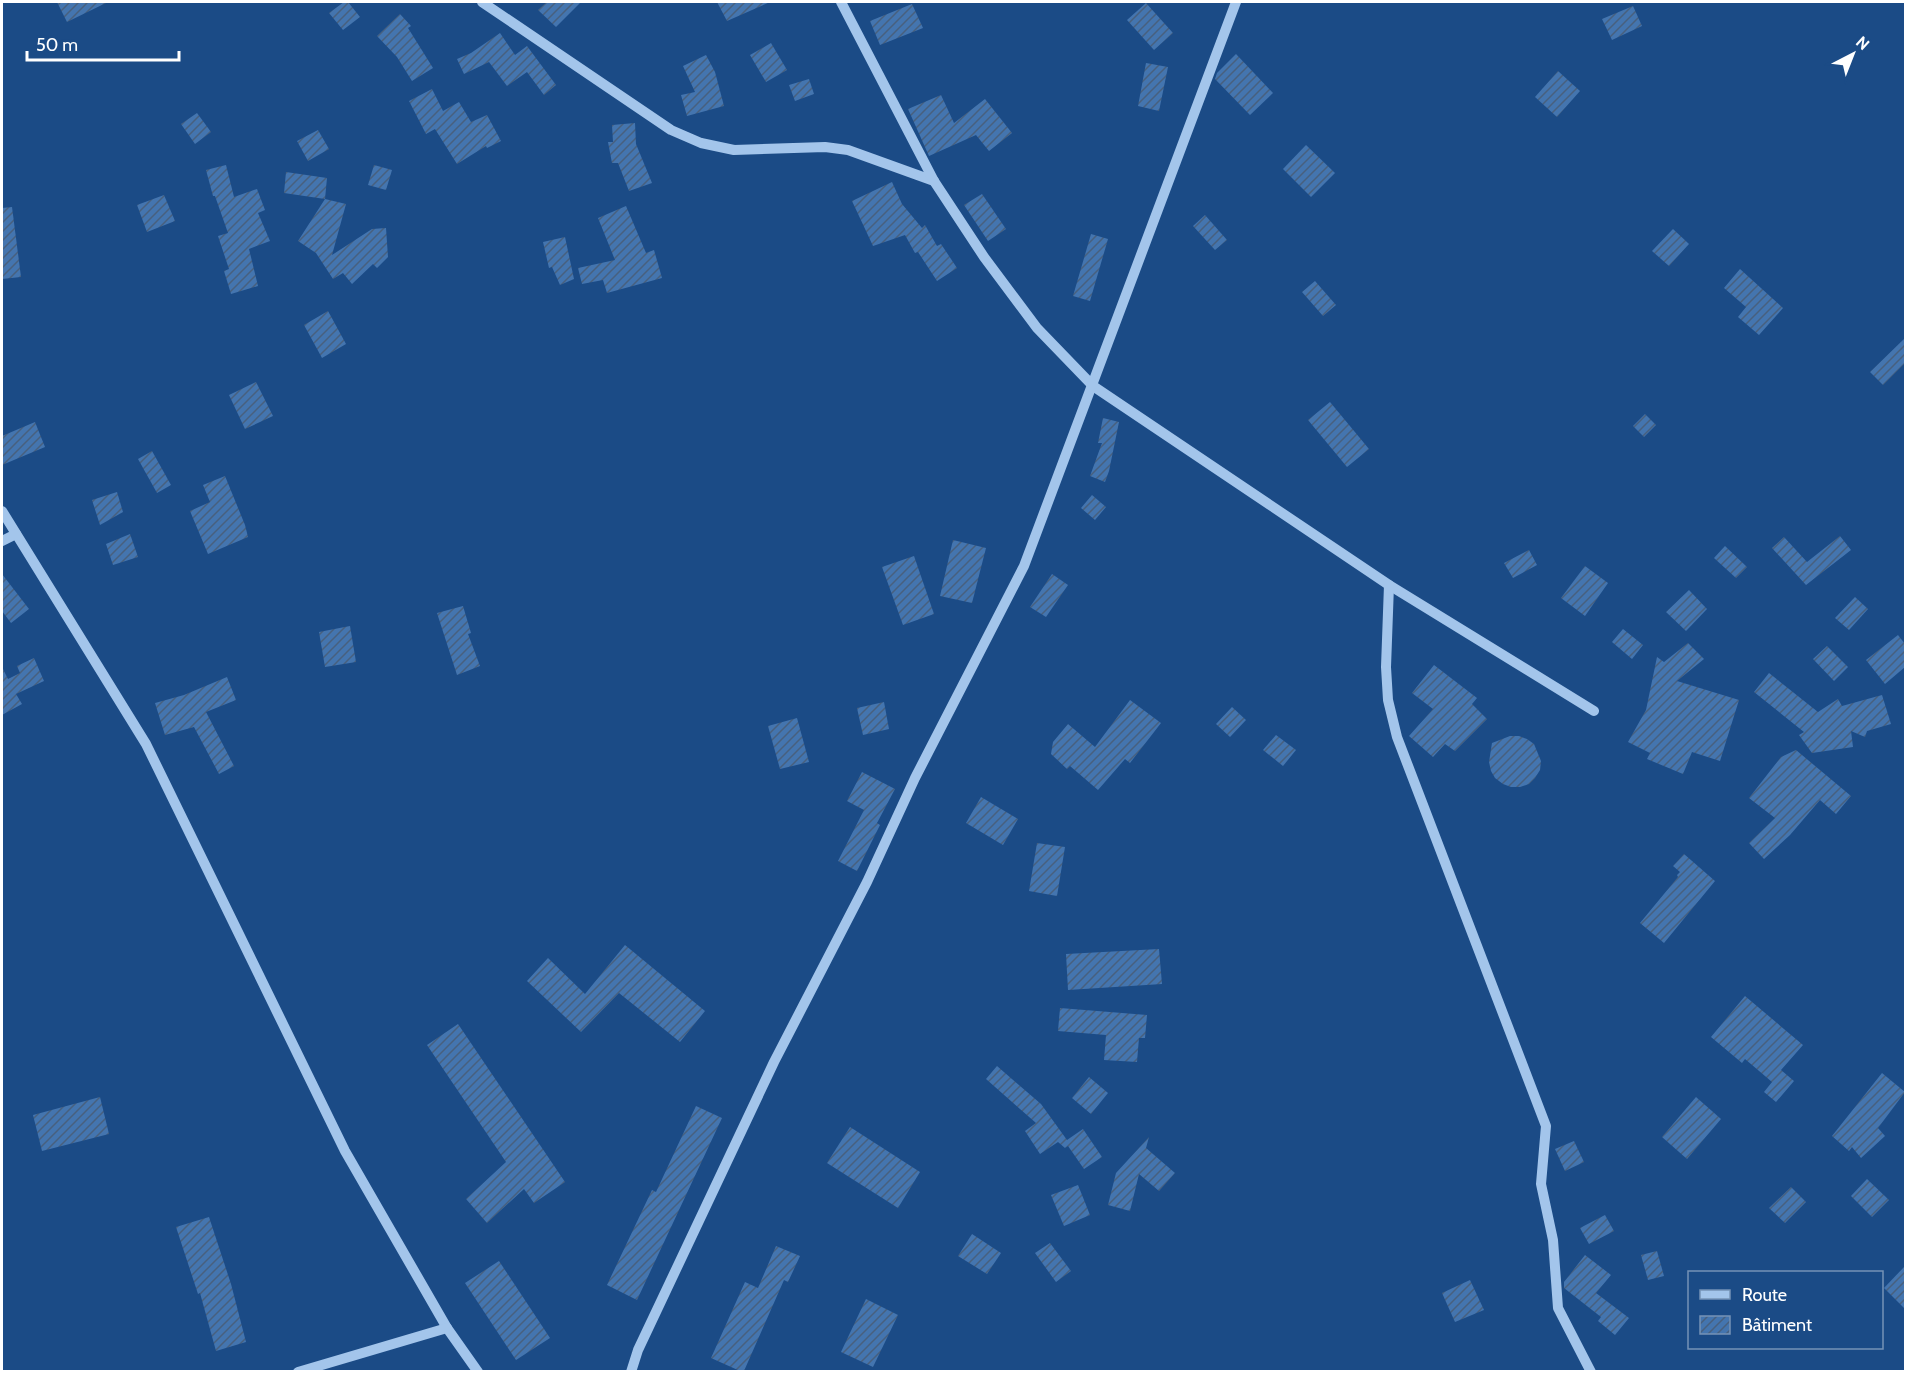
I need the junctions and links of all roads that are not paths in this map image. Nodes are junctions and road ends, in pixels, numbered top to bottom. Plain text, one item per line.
1 (482, 2) edge
2 (841, 2) edge
3 (1236, 2) edge
4 (934, 181) junction
5 (1093, 386) junction
6 (2, 511) edge
7 (16, 534) junction
8 (2, 541) edge
9 (1389, 585) junction
10 (1594, 711) dead end
11 (447, 1328) junction
12 (298, 1371) edge
13 (478, 1371) edge
14 (632, 1371) edge
15 (1591, 1371) edge

1 - 4 street
2 - 4 street
3 - 5 street
4 - 5 street
5 - 9 street
5 - 14 street
6 - 7 street
7 - 8 street
7 - 11 street
9 - 10 street
9 - 15 street
11 - 12 street
11 - 13 street

